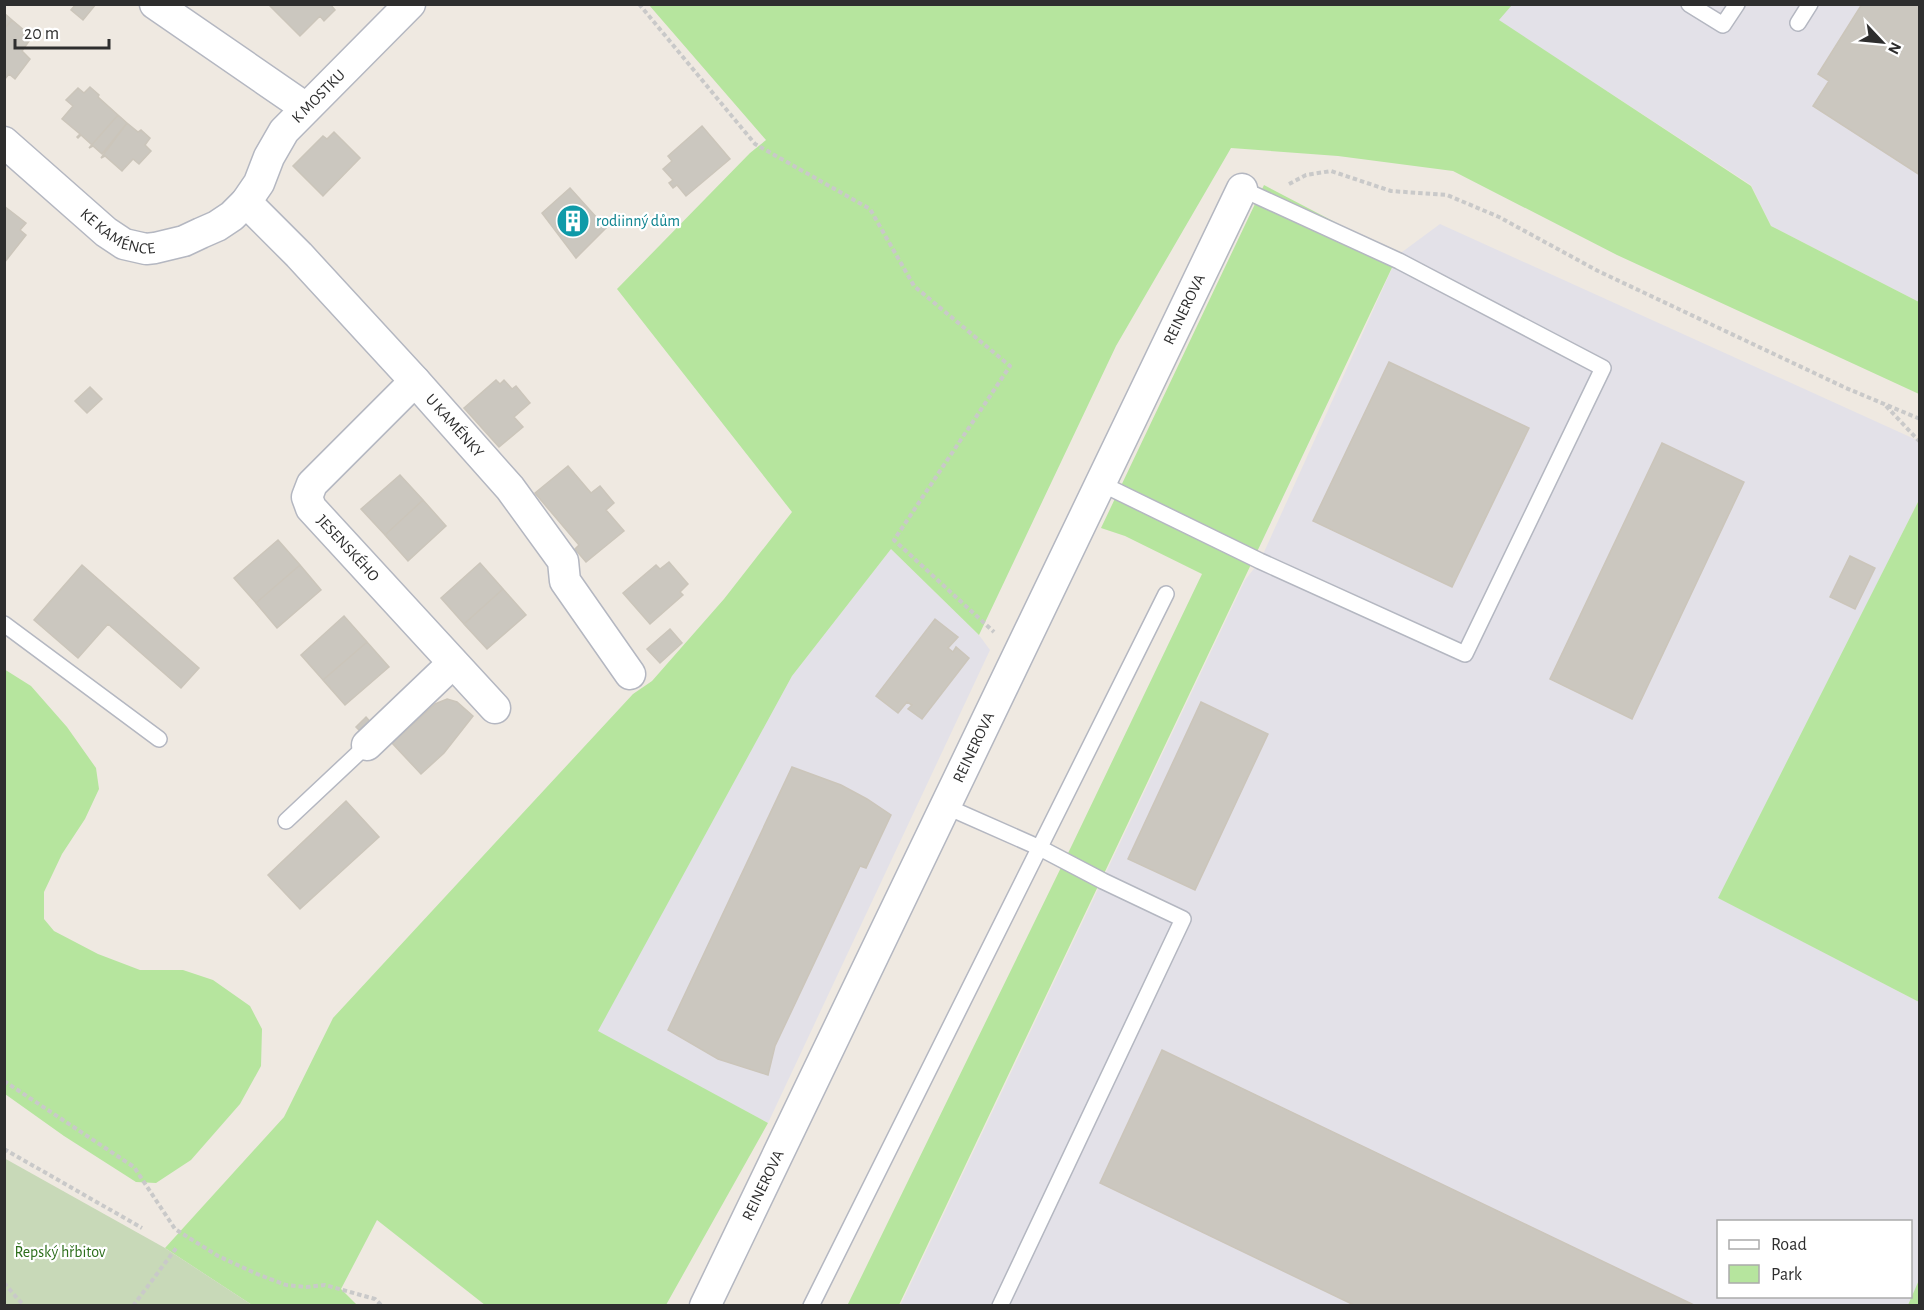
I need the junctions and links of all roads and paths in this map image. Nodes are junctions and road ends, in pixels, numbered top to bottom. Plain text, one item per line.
1 (154, 4) edge
2 (410, 4) edge
3 (639, 4) edge
4 (1689, 4) edge
5 (1737, 4) edge
6 (1810, 4) edge
7 (1798, 23) dead end
8 (306, 108) junction
9 (4, 142) edge
10 (1252, 194) junction
11 (246, 202) junction
12 (415, 381) junction
13 (1883, 404) junction
14 (1920, 419) edge
15 (1920, 442) edge
16 (1100, 483) junction
17 (1166, 594) dead end
18 (4, 624) edge
19 (1018, 654) junction
20 (453, 663) junction
21 (630, 674) dead end
22 (495, 708) dead end
23 (159, 739) dead end
24 (367, 745) joint
25 (945, 806) junction
26 (286, 821) dead end
27 (1040, 848) junction
28 (4, 1081) edge
29 (4, 1149) edge
30 (142, 1228) dead end
31 (177, 1247) dead end
32 (4, 1283) edge
33 (24, 1305) edge
34 (134, 1305) edge
35 (382, 1305) edge
36 (705, 1305) edge
37 (811, 1305) edge
38 (1000, 1305) edge

1 - 8 street
2 - 8 street, K MOSTKU
3 - 19 path
4 - 5 lane
6 - 7 lane
8 - 11 street, K MOSTKU
9 - 11 street, KE KAMÉNCE
10 - 13 path
10 - 16 street, REINEROVA
10 - 16 lane
11 - 12 street, U KAMÉNKY
12 - 20 street, JESENSKÉHO
12 - 21 street, U KAMÉNKY
13 - 14 path
13 - 15 path
16 - 19 street, REINEROVA
17 - 27 lane
18 - 23 lane
19 - 25 street, REINEROVA
20 - 22 street, JESENSKÉHO
20 - 24 street
24 - 26 lane
25 - 27 lane
25 - 36 street, REINEROVA
27 - 37 lane
27 - 38 lane
28 - 35 path
29 - 30 path
31 - 34 path
32 - 33 path

